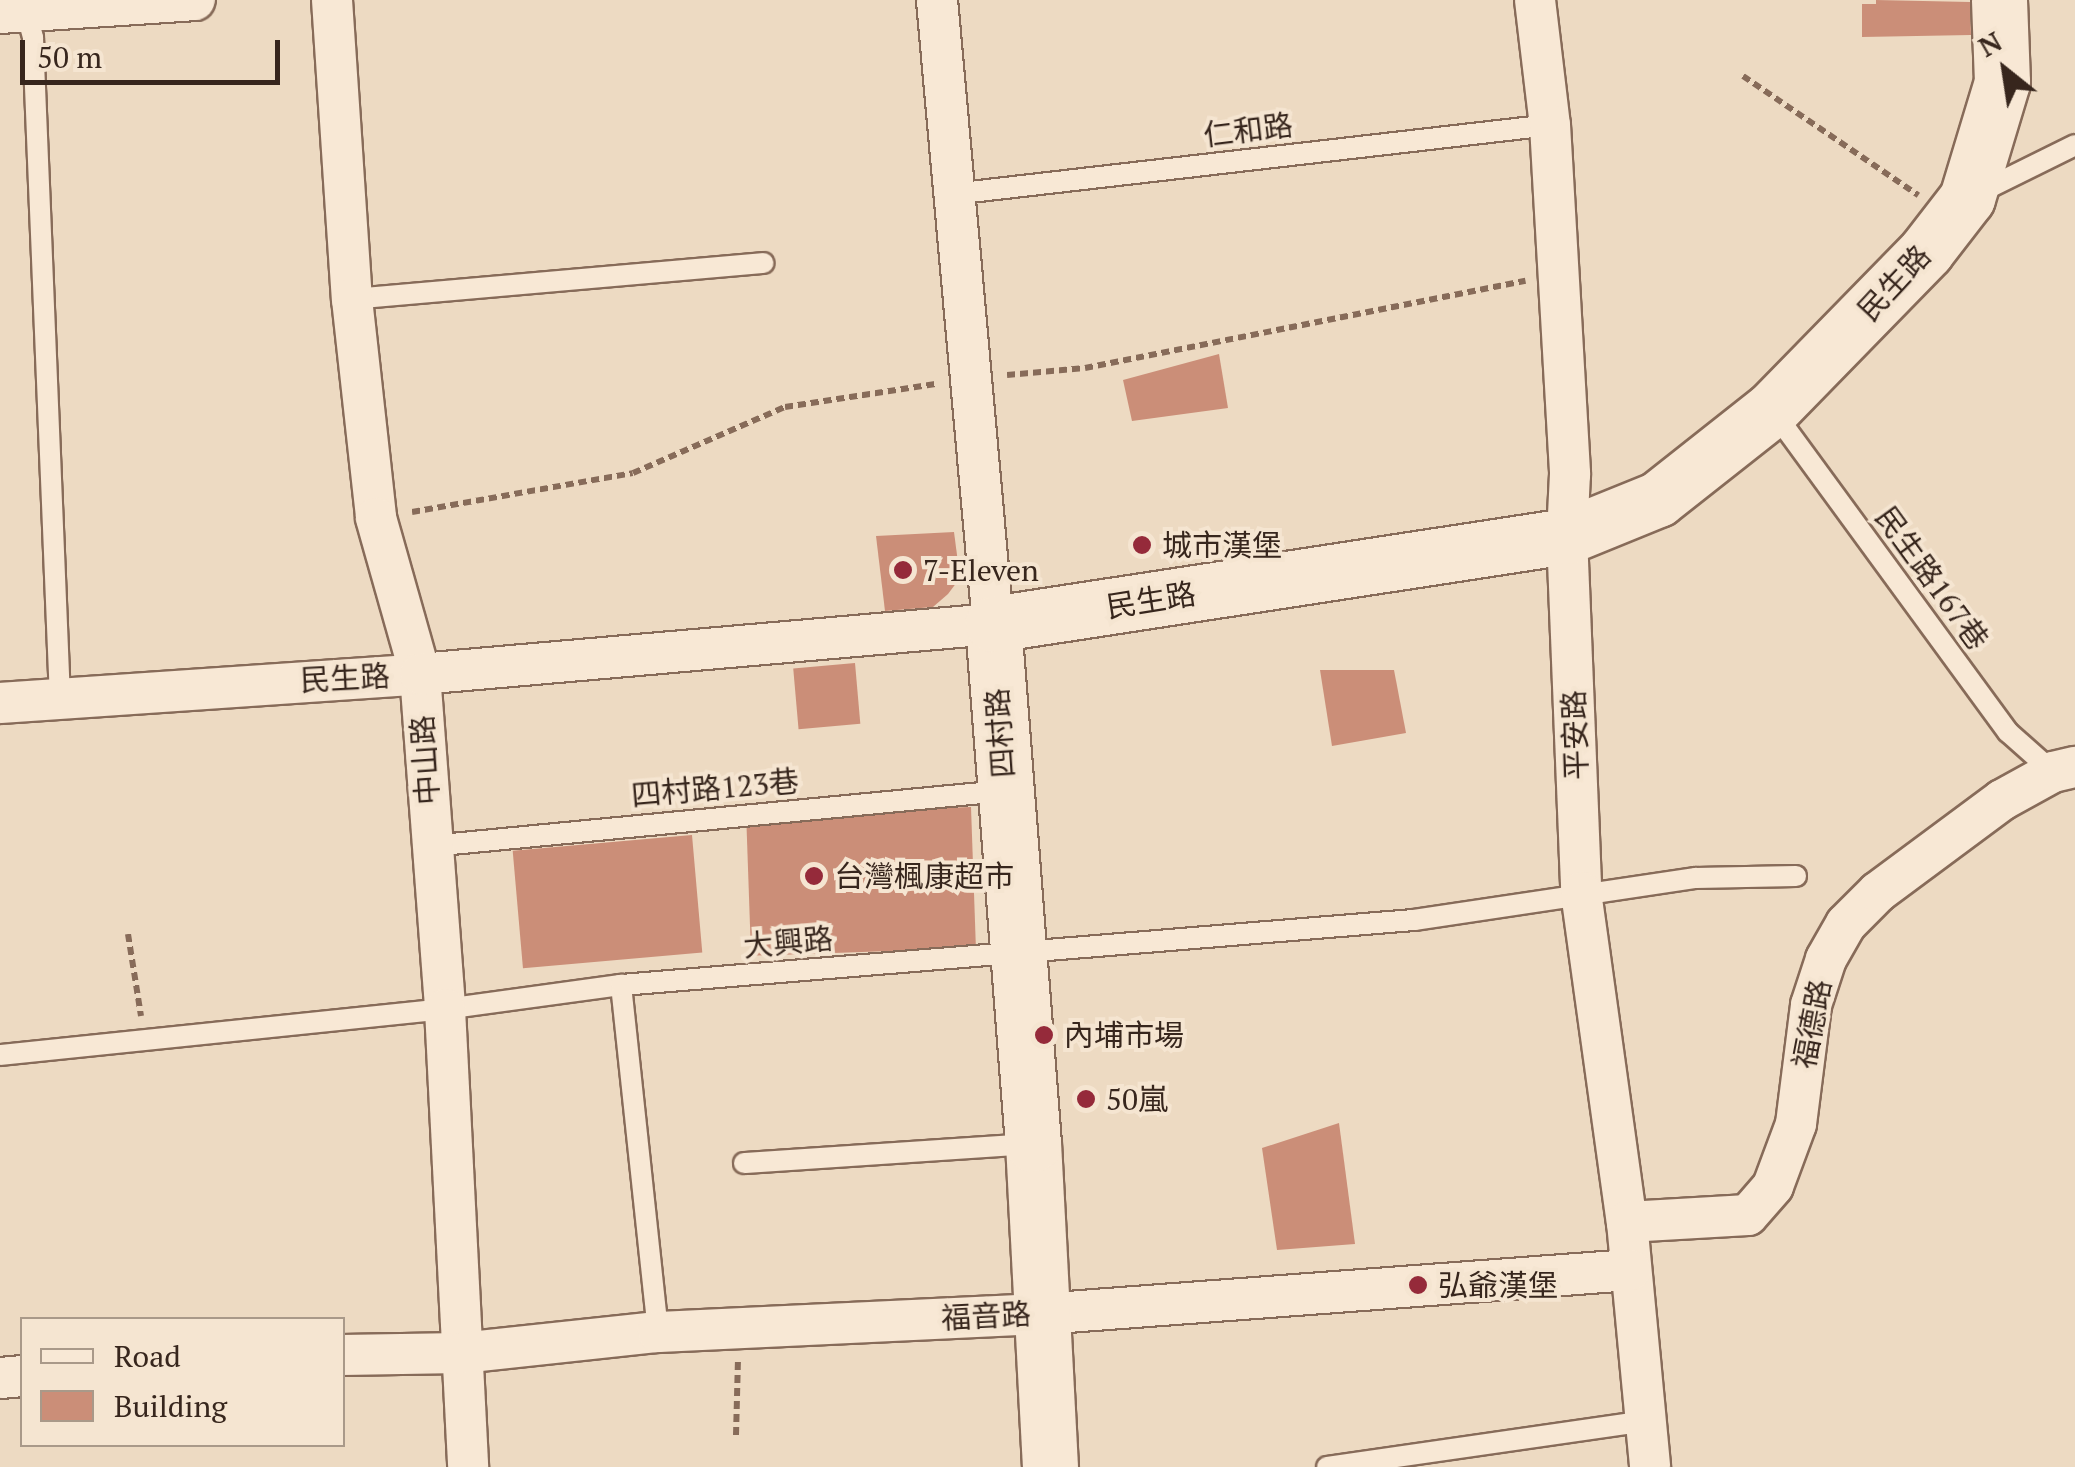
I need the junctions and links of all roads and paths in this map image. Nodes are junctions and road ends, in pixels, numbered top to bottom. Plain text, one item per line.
1 (193, 0) edge
2 (332, 0) edge
3 (938, 0) edge
4 (1535, 0) edge
5 (1999, 0) edge
6 (13, 12) edge
7 (1743, 76) dead end
8 (1550, 125) junction
9 (2075, 145) edge
10 (953, 194) junction
11 (1968, 198) junction
12 (763, 263) dead end
13 (1556, 275) junction
14 (352, 300) junction
15 (973, 378) junction
16 (1772, 409) junction
17 (376, 518) junction
18 (1567, 536) junction
19 (993, 624) junction
20 (420, 674) junction
21 (60, 699) junction
22 (0, 703) edge
23 (2064, 769) edge
24 (1004, 791) junction
25 (431, 846) junction
26 (1796, 876) dead end
27 (1581, 892) junction
28 (128, 934) dead end
29 (1017, 955) junction
30 (621, 986) junction
31 (445, 1009) junction
32 (145, 1040) junction
33 (0, 1055) edge
34 (1033, 1144) junction
35 (744, 1162) dead end
36 (1627, 1222) junction
37 (1630, 1270) junction
38 (1041, 1314) junction
39 (739, 1327) junction
40 (658, 1332) junction
41 (461, 1353) junction
42 (345, 1355) edge
43 (1647, 1422) junction
44 (736, 1435) dead end
45 (468, 1467) edge
46 (1050, 1467) edge
47 (1326, 1467) edge
48 (1650, 1467) edge

1 - 6 street
2 - 14 street, 中山路
3 - 10 street, 四村路
4 - 8 street, 平安路
5 - 11 main road, 民生路
6 - 21 lane
7 - 11 path
8 - 10 lane, 仁和路
8 - 13 street, 平安路
9 - 11 lane
10 - 15 street, 四村路
11 - 16 main road, 民生路
12 - 14 lane
13 - 15 path
13 - 18 street, 平安路
14 - 17 street, 中山路
15 - 17 path
15 - 19 street, 四村路
16 - 18 main road, 民生路
16 - 23 lane, 民生路167巷
17 - 20 street, 中山路
18 - 19 main road, 民生路
18 - 27 street, 平安路
19 - 20 street, 民生路
19 - 24 main road, 四村路
20 - 21 street, 民生路
20 - 25 street, 中山路
21 - 22 street, 民生路
23 - 36 street, 福德路
24 - 25 lane, 四村路123巷
24 - 29 main road, 四村路
25 - 31 street, 中山路
26 - 27 lane, 大興路
27 - 29 lane, 大興路
27 - 36 street, 平安路
28 - 32 path
29 - 30 lane, 大興路
29 - 34 main road, 四村路
30 - 31 lane, 大興路
30 - 40 lane
31 - 32 lane, 大興路
31 - 41 street, 中山路
32 - 33 lane, 大興路
34 - 35 lane
34 - 38 main road, 四村路
36 - 37 street, 平安路
37 - 38 street, 福音路
37 - 43 street, 平安路
38 - 39 street, 福音路
38 - 46 main road, 四村路
39 - 40 street, 福音路
39 - 44 path
40 - 41 street, 福音路
41 - 42 street, 福音路
41 - 45 street, 中山路
43 - 47 lane
43 - 48 street, 平安路

